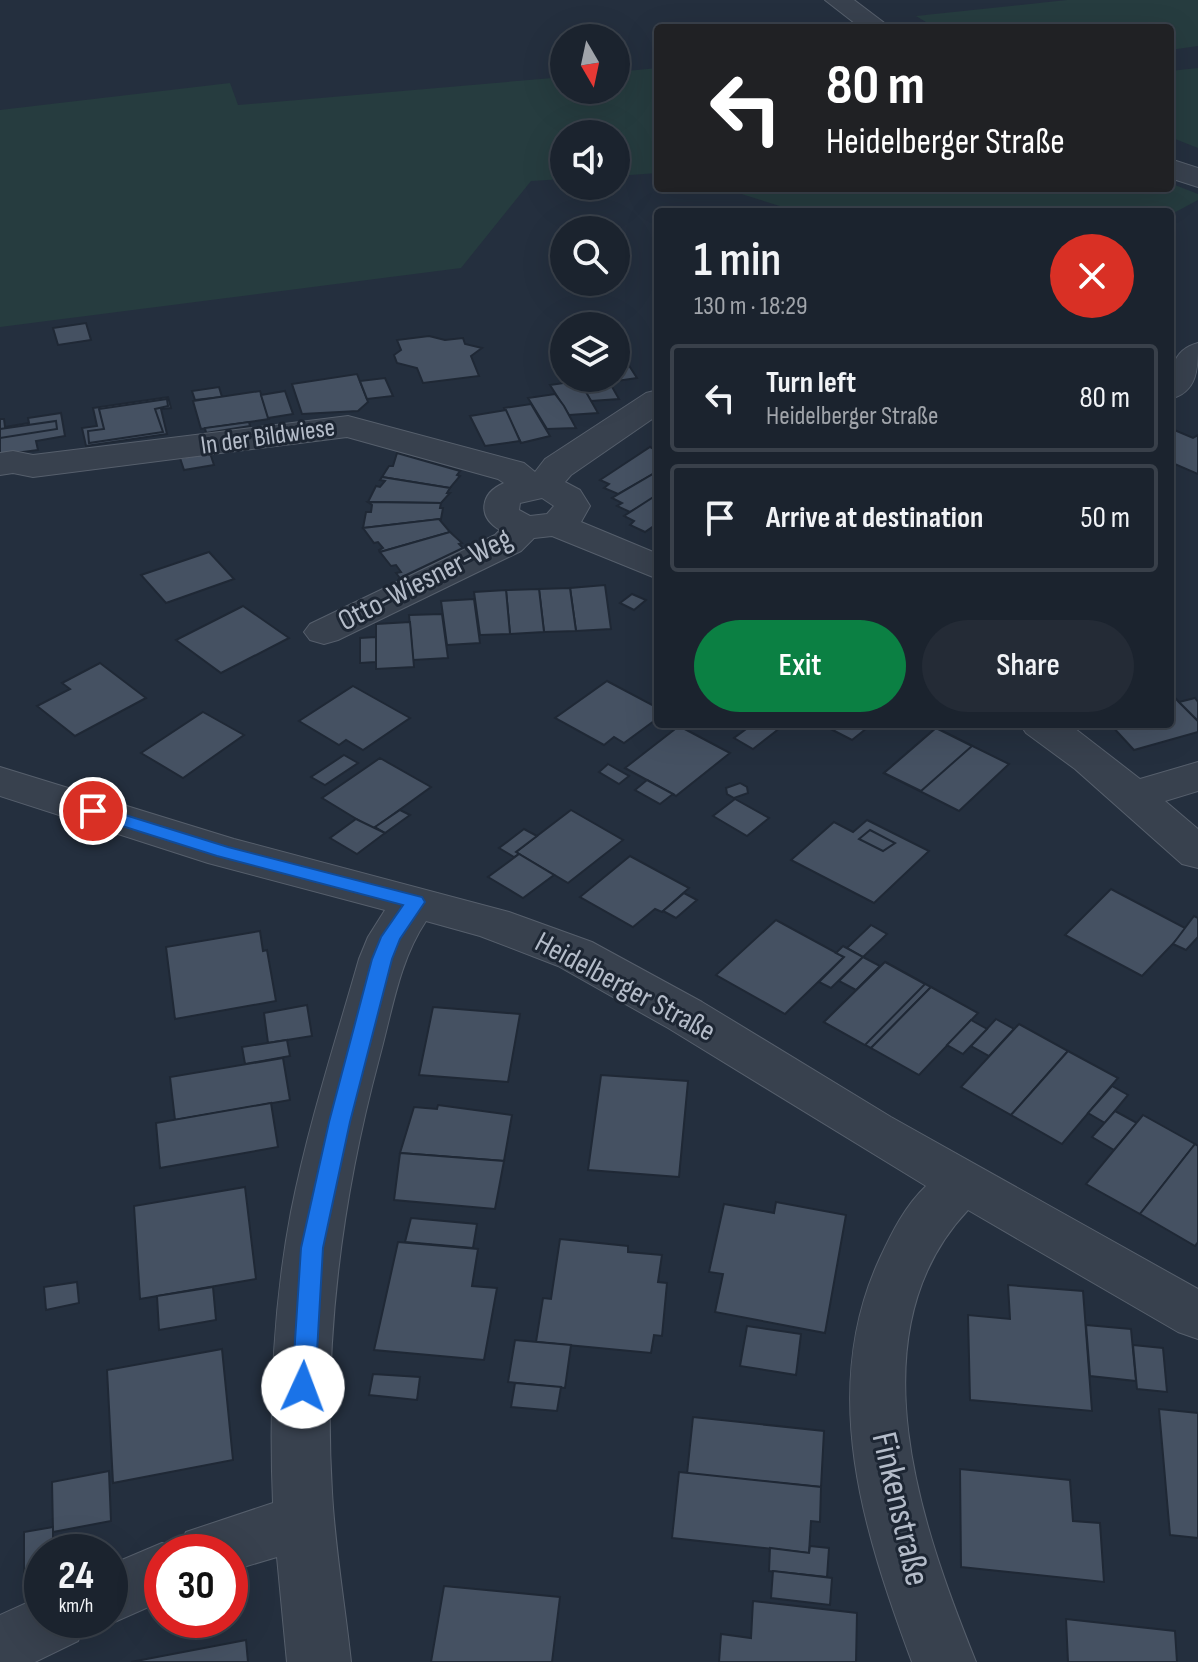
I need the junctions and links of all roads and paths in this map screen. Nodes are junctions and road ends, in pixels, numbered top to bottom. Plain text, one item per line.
1 (837, 0) edge
2 (872, 24) edge
3 (1198, 154) edge
4 (1174, 159) edge
5 (1174, 169) edge
6 (1198, 178) edge
7 (1198, 353) edge
8 (1174, 384) edge
9 (654, 403) edge
10 (0, 464) edge
11 (534, 487) junction
12 (540, 525) junction
13 (654, 567) edge
14 (324, 632) dead end
15 (1047, 728) edge
16 (1198, 776) edge
17 (0, 781) edge
18 (1134, 796) junction
19 (1198, 853) edge
20 (415, 902) junction
21 (962, 1182) junction
22 (1198, 1316) edge
23 (304, 1523) junction
24 (248, 1537) edge
25 (24, 1635) edge
26 (0, 1647) edge
27 (319, 1662) edge
28 (944, 1662) edge

1 - 2 street
3 - 4 street
5 - 6 street
7 - 8 street
9 - 11 street
10 - 11 street, In der Bildwiese
11 - 12 street, In der Bildwiese
11 - 12 street
12 - 13 street
12 - 14 street, Otto-Wiesner-Weg
15 - 18 street
16 - 18 street
17 - 20 street, Heidelberger Straße
18 - 19 street
20 - 21 street, Heidelberger Straße
20 - 23 street
21 - 22 street, Heidelberger Straße
21 - 28 street, Finkenstraße
23 - 24 street
23 - 27 street
25 - 26 street

